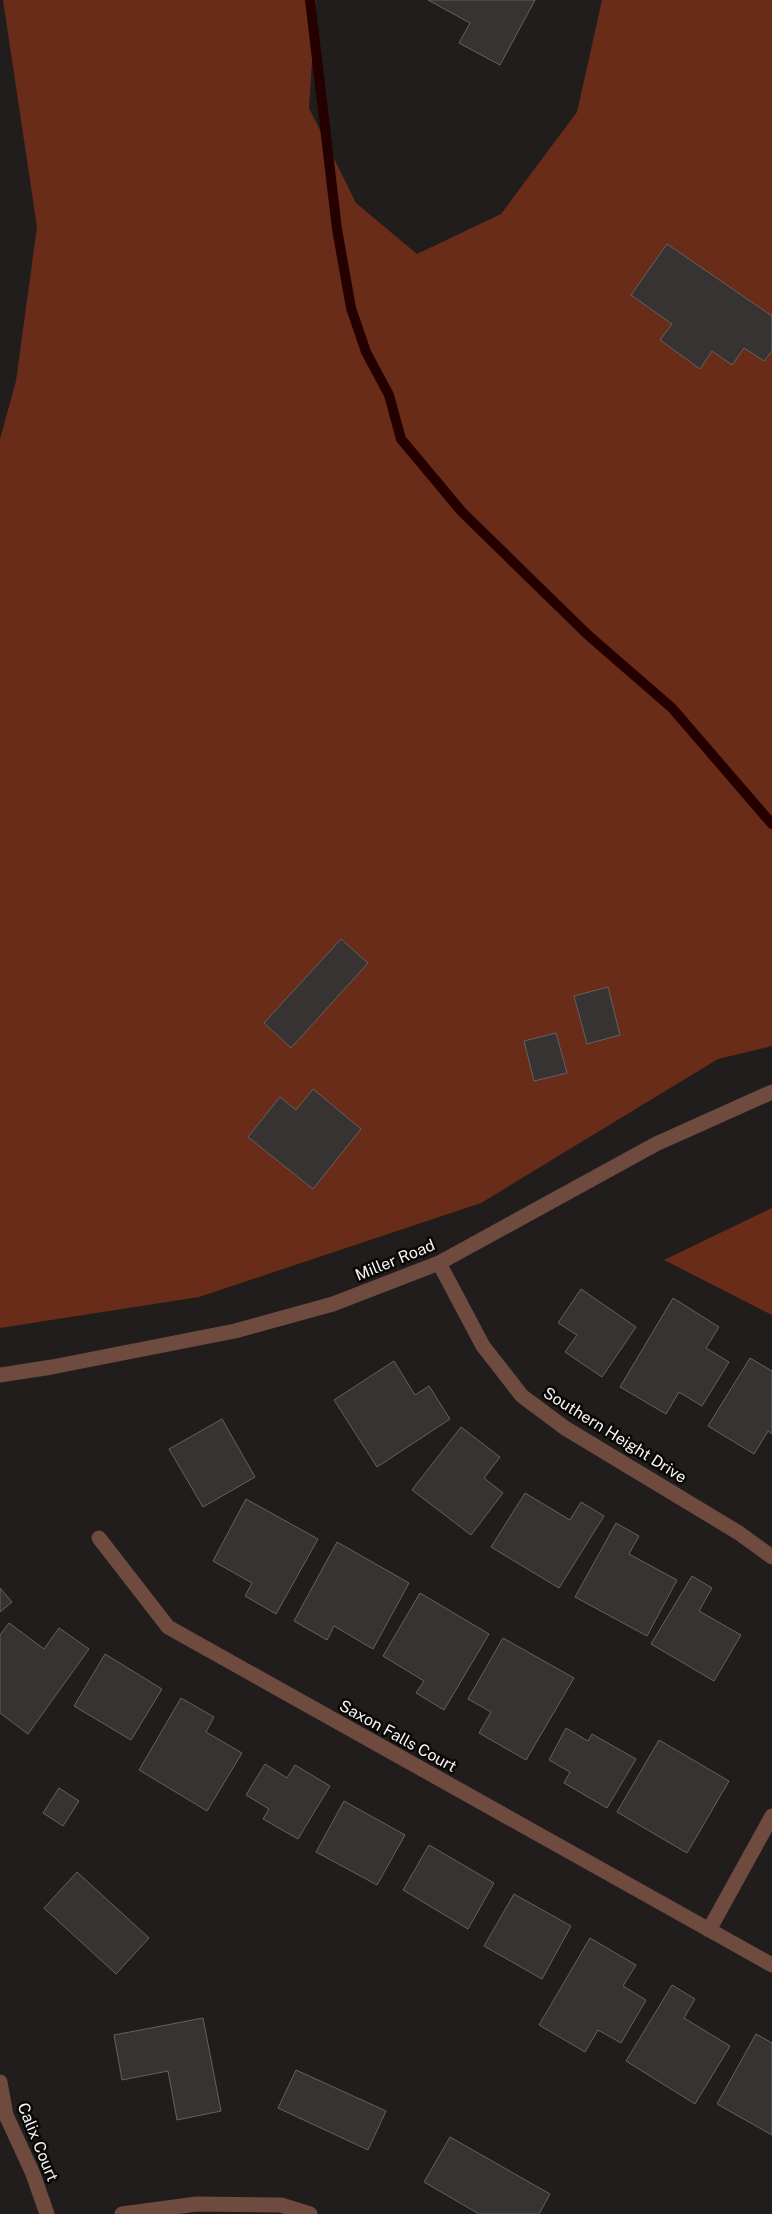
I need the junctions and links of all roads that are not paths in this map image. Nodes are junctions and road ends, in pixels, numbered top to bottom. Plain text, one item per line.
1 (772, 1092) edge
2 (439, 1263) junction
3 (0, 1375) edge
4 (99, 1538) dead end
5 (772, 1557) edge
6 (772, 1816) edge
7 (709, 1930) junction
8 (772, 1965) edge
9 (0, 2082) edge
10 (47, 2214) edge
11 (122, 2214) edge
12 (310, 2214) edge

1 - 2 street, Miller Road
2 - 3 street, Miller Road
2 - 5 street, Southern Height Drive
4 - 7 street, Saxon Falls Court
6 - 7 street
7 - 8 street, Saxon Falls Court
9 - 10 street, Calix Court
11 - 12 street

